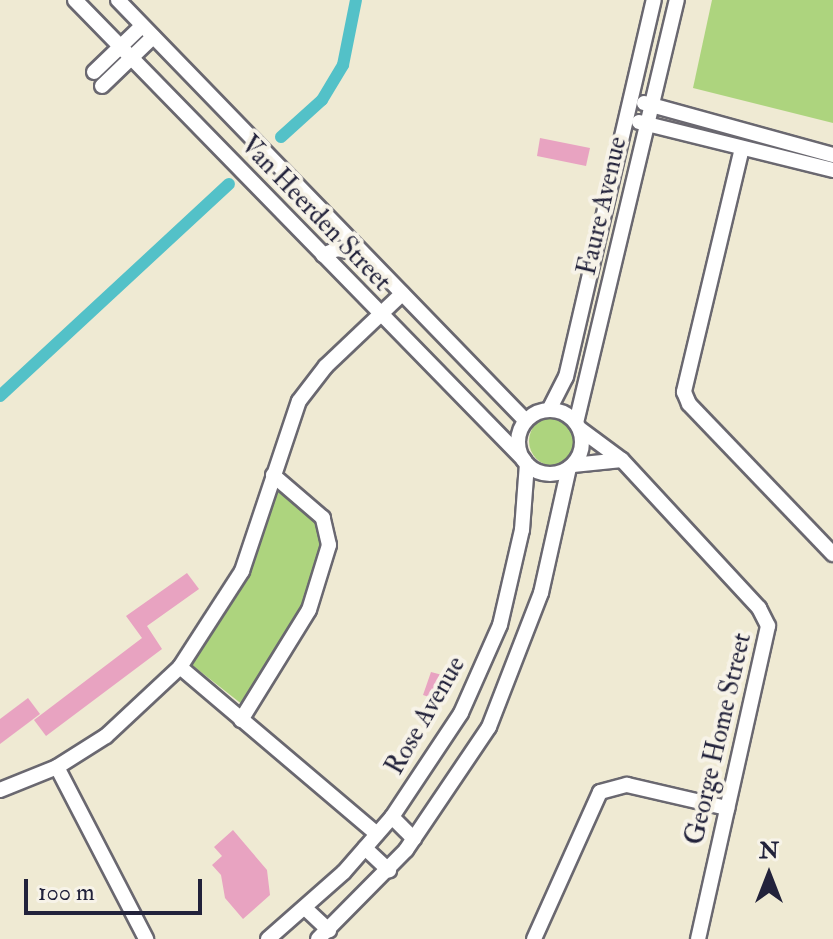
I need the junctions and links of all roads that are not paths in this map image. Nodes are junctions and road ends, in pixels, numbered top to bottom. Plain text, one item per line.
1 (75, 0) edge
2 (118, 0) edge
3 (654, 0) edge
4 (677, 0) edge
5 (148, 31) junction
6 (118, 47) junction
7 (129, 58) junction
8 (632, 100) junction
9 (653, 105) junction
10 (627, 118) junction
11 (648, 125) junction
12 (742, 148) junction
13 (833, 155) edge
14 (833, 170) edge
15 (363, 254) junction
16 (323, 255) junction
17 (592, 260) junction
18 (614, 260) junction
19 (402, 294) junction
20 (379, 314) junction
21 (549, 410) junction
22 (526, 421) junction
23 (578, 426) junction
24 (622, 460) junction
25 (525, 462) junction
26 (571, 467) junction
27 (273, 475) junction
28 (833, 554) edge
29 (180, 667) junction
30 (241, 720) junction
31 (57, 767) junction
32 (0, 790) edge
33 (727, 808) junction
34 (392, 817) junction
35 (377, 834) junction
36 (414, 839) junction
37 (365, 848) junction
38 (389, 870) junction
39 (305, 908) junction
40 (324, 934) edge
41 (146, 939) edge
42 (268, 939) edge
43 (534, 939) edge
44 (698, 939) edge

1 - 6 street, Van Heerden Street
2 - 5 street, Van Heerden Street
3 - 8 street, Faure Avenue
4 - 9 street, Faure Avenue
5 - 6 street
5 - 7 street
5 - 15 street, Van Heerden Street
6 - 7 street, Van Heerden Street
6 - 7 street
7 - 16 street, Van Heerden Street
8 - 9 street
8 - 10 street, Faure Avenue
9 - 11 street, Faure Avenue
9 - 13 street
10 - 11 street
10 - 17 street, Faure Avenue
11 - 12 street
11 - 18 street, Faure Avenue
12 - 14 street
12 - 28 street
15 - 16 street
15 - 19 street, Van Heerden Street
16 - 20 street, Van Heerden Street
17 - 18 street
17 - 21 street, Faure Avenue
18 - 23 street, Faure Avenue
19 - 20 street
19 - 22 street, Van Heerden Street
20 - 25 street, Van Heerden Street
20 - 27 street
21 - 22 street
21 - 23 street
22 - 25 street
23 - 24 street, George Home Street
23 - 26 street
24 - 26 street
24 - 33 street, George Home Street
25 - 26 street
25 - 34 street, Rose Avenue
26 - 36 street
27 - 29 street
27 - 30 street
29 - 30 street
29 - 31 street
30 - 35 street
31 - 32 street
31 - 41 street
33 - 43 street
33 - 44 street, George Home Street
34 - 35 street, Rose Avenue
34 - 36 street
35 - 37 street, Rose Avenue
36 - 38 street
37 - 38 street
37 - 39 street, Rose Avenue
38 - 40 street
39 - 40 street
39 - 42 street, Rose Avenue

